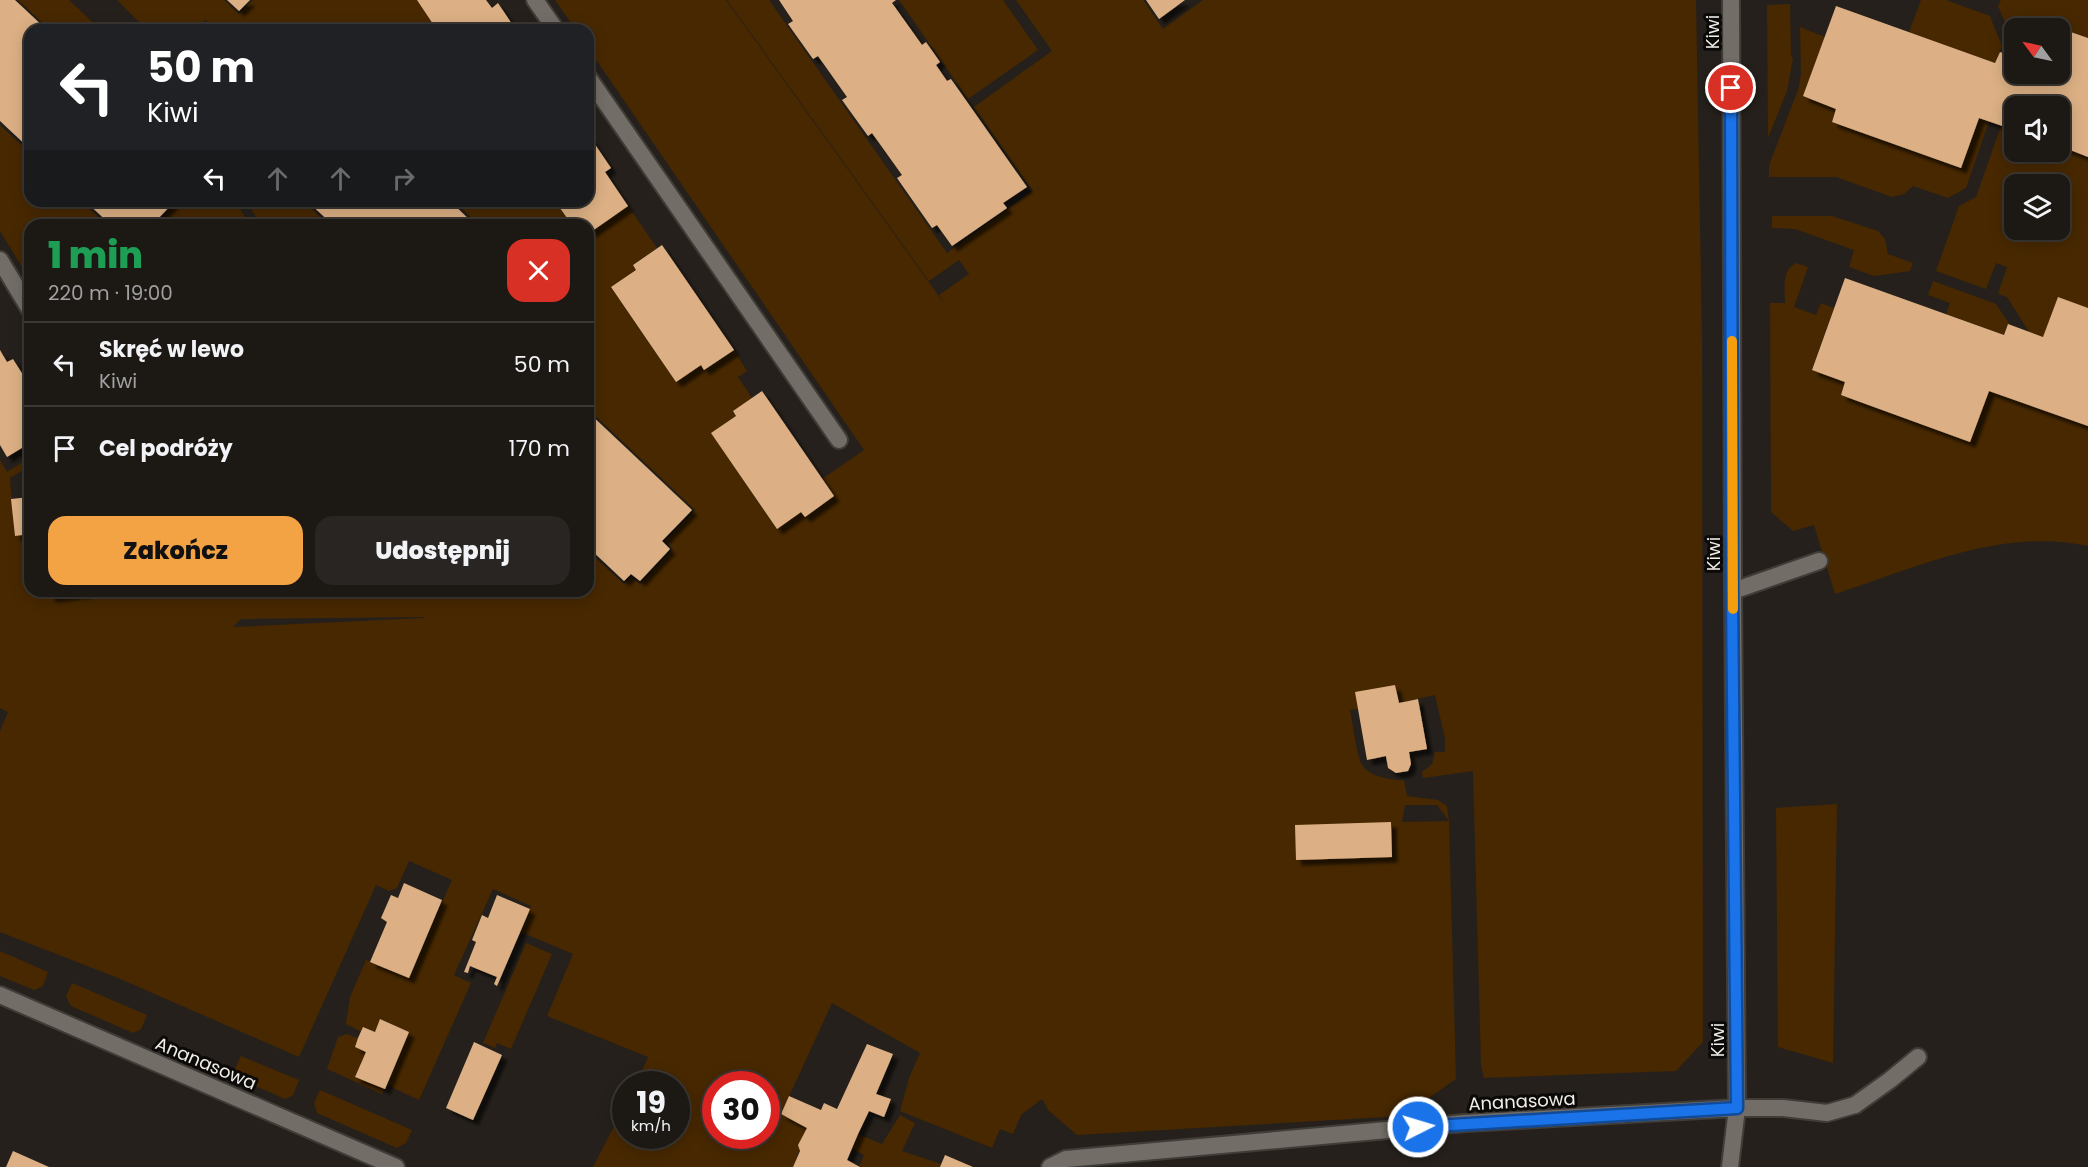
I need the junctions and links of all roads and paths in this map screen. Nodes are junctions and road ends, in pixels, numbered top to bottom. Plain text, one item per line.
1 (535, 0) edge
2 (1731, 0) edge
3 (551, 24) edge
4 (594, 86) edge
5 (0, 260) edge
6 (24, 300) edge
7 (839, 440) dead end
8 (1819, 561) dead end
9 (1732, 591) junction
10 (0, 995) edge
11 (1918, 1057) dead end
12 (1737, 1108) junction
13 (396, 1167) edge
14 (1050, 1167) edge
15 (1730, 1167) edge

1 - 3 street
2 - 9 street, Kiwi
4 - 7 street
5 - 6 street
8 - 9 street
9 - 12 street, Kiwi
10 - 13 street, Ananasowa
11 - 12 street, Ananasowa
12 - 14 street, Ananasowa
12 - 15 street, Kiwi

